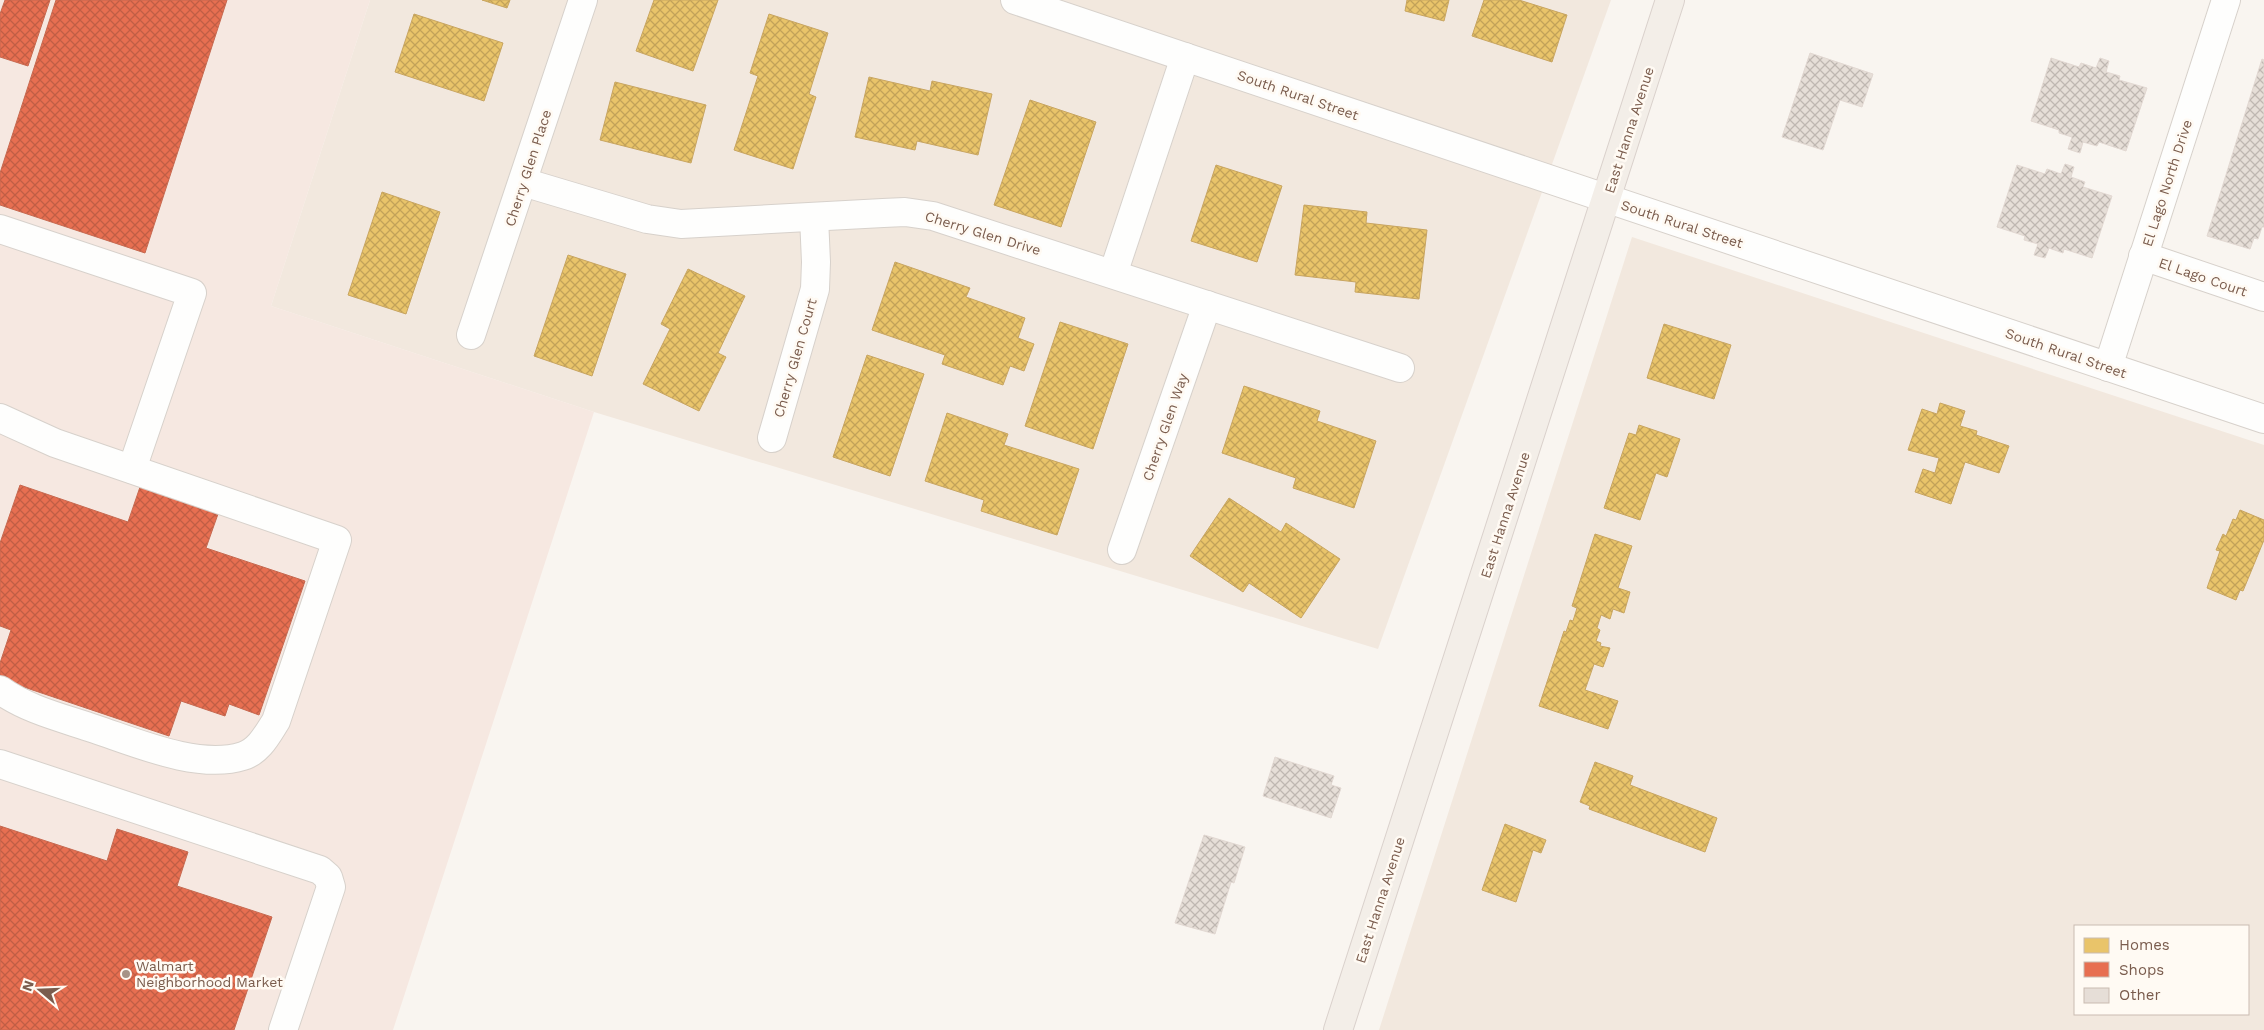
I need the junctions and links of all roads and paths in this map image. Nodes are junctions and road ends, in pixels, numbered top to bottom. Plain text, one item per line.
1 (583, 0) edge
2 (1015, 0) edge
3 (1670, 0) edge
4 (2226, 0) edge
5 (1185, 57) junction
6 (523, 182) junction
7 (1606, 199) junction
8 (814, 217) junction
9 (0, 229) edge
10 (2143, 256) junction
11 (1113, 274) junction
12 (2264, 297) edge
13 (1207, 305) junction
14 (471, 336) dead end
15 (2108, 367) junction
16 (1400, 368) dead end
17 (0, 418) edge
18 (2264, 419) edge
19 (772, 438) dead end
20 (132, 469) junction
21 (1122, 550) dead end
22 (0, 690) edge
23 (0, 764) edge
24 (283, 1030) edge
25 (1338, 1030) edge

1 - 6 street, Cherry Glen Place
2 - 5 street, South Rural Street
3 - 7 main road, East Hanna Avenue
4 - 10 street, El Lago North Drive
5 - 7 street, South Rural Street
5 - 11 street
6 - 8 street, Cherry Glen Drive
6 - 14 street, Cherry Glen Place
7 - 15 street, South Rural Street
7 - 25 main road, East Hanna Avenue
8 - 11 street, Cherry Glen Drive
8 - 19 street, Cherry Glen Court
9 - 20 street
10 - 12 street, El Lago Court
10 - 15 street, El Lago North Drive
11 - 13 street, Cherry Glen Drive
13 - 16 street, Cherry Glen Drive
13 - 21 street, Cherry Glen Way
15 - 18 street, South Rural Street
17 - 20 street
20 - 22 street
23 - 24 street

